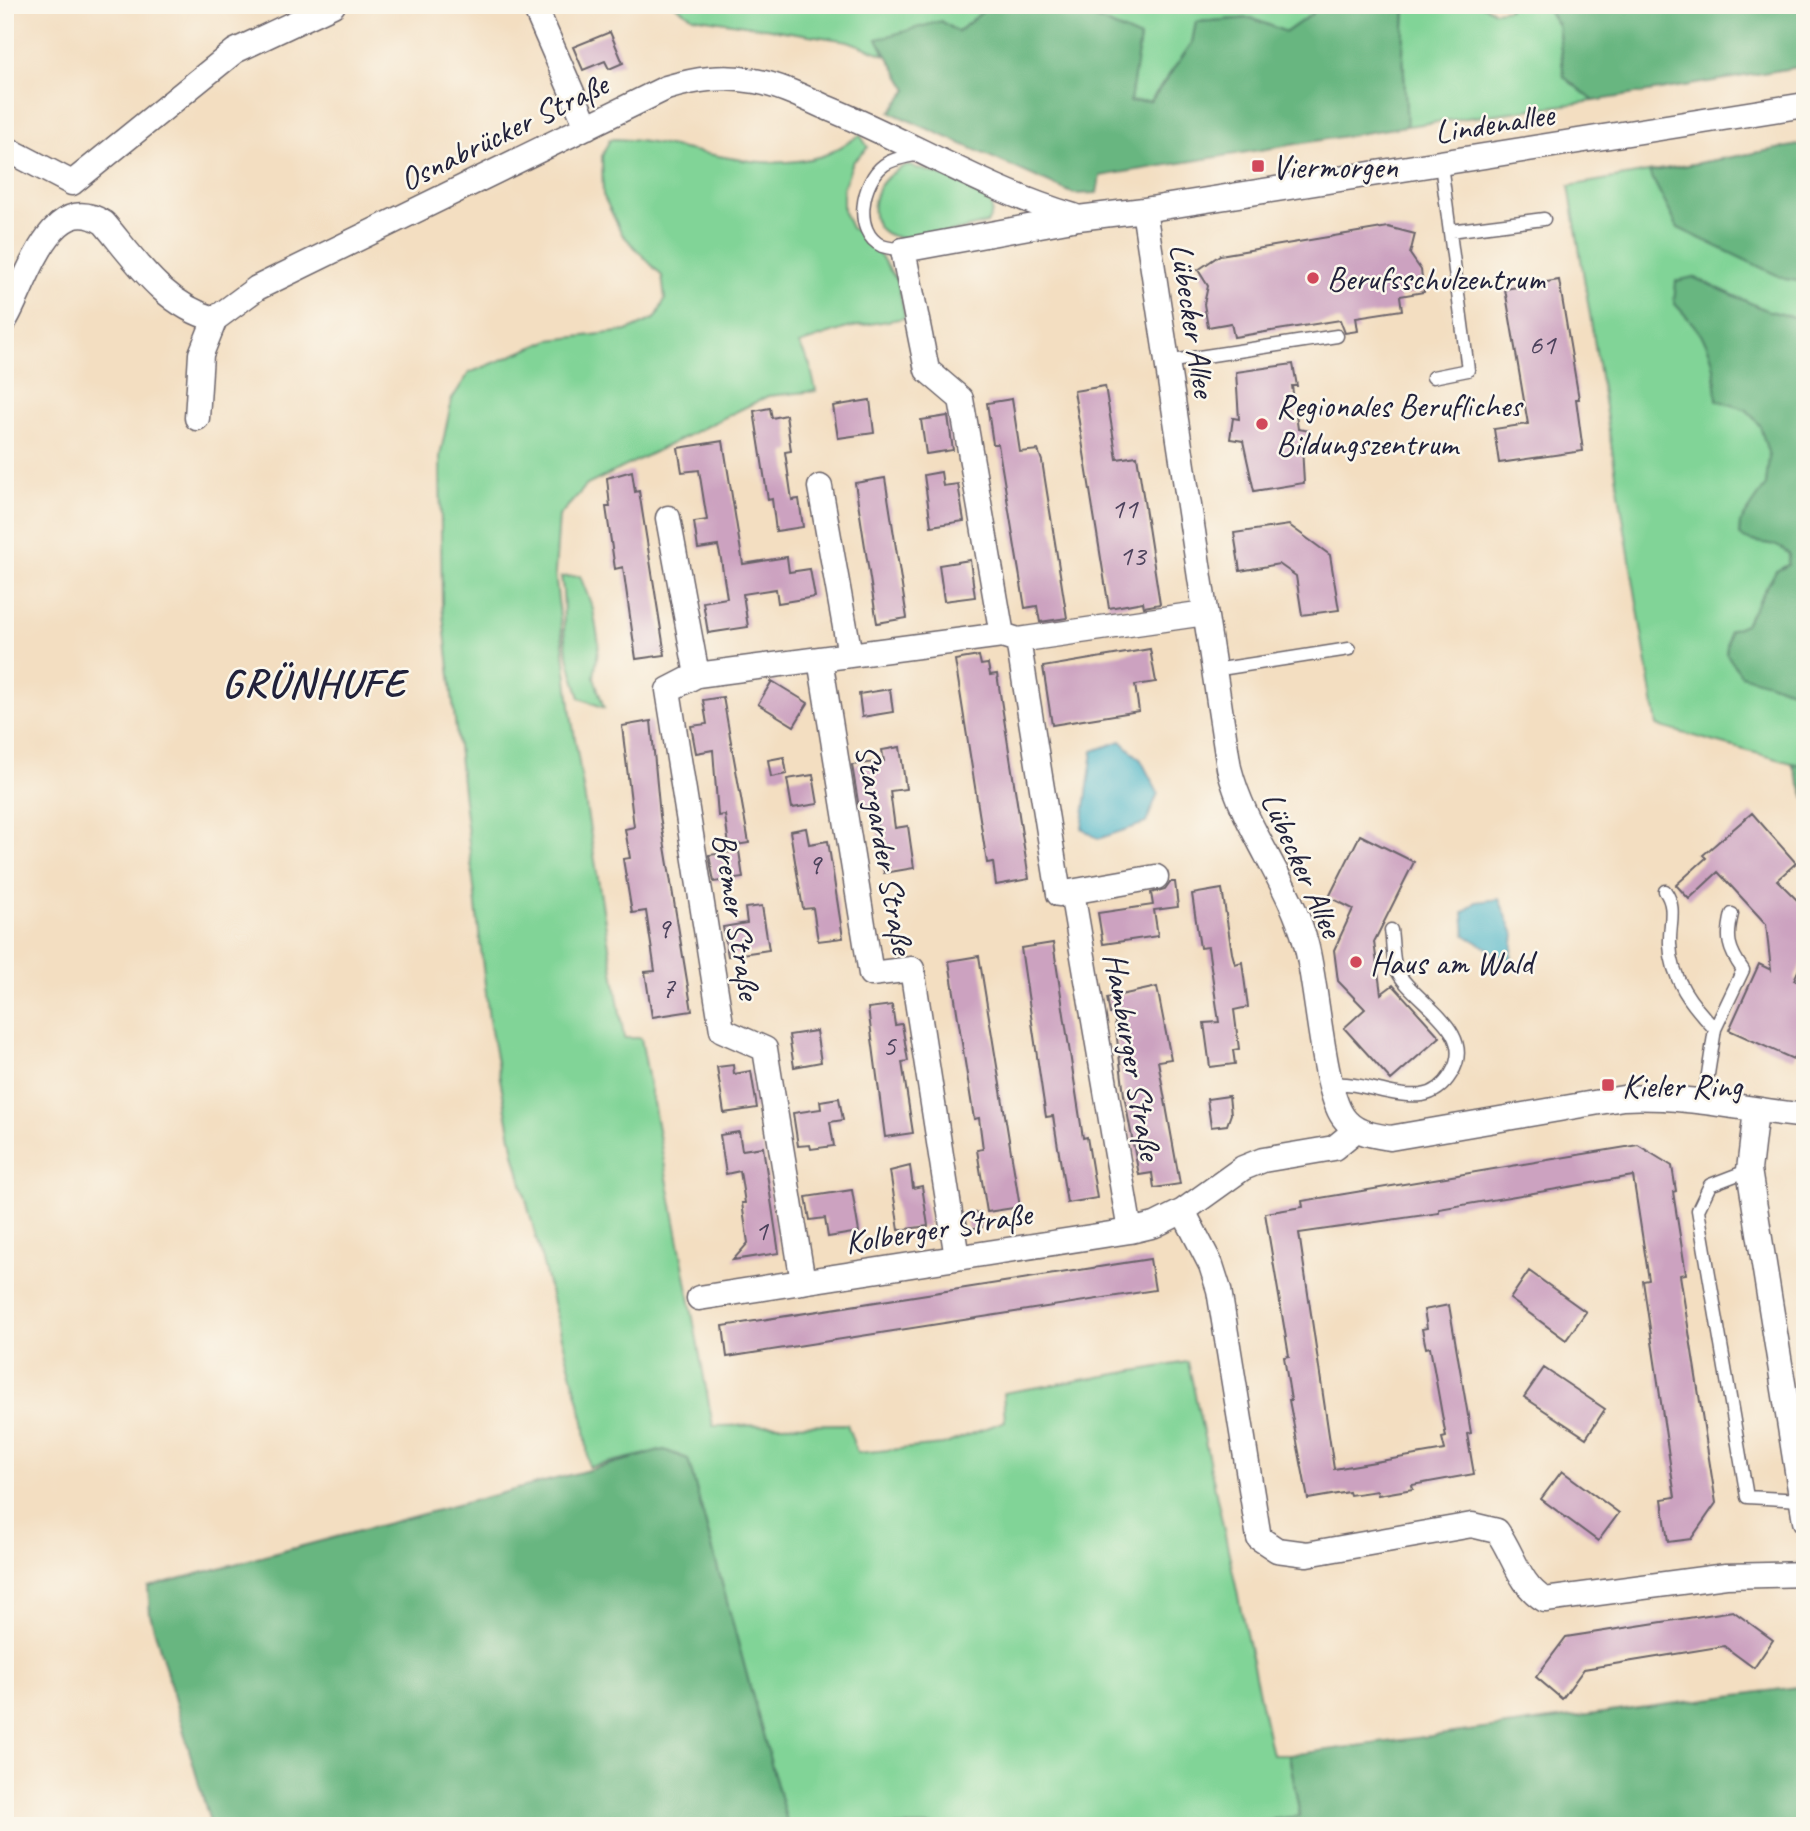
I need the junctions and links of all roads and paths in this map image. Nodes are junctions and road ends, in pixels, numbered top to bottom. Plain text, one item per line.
1 (333, 5) edge
2 (534, 5) edge
3 (1805, 105) edge
4 (587, 127) junction
5 (5, 148) edge
6 (928, 153) junction
7 (1441, 164) junction
8 (72, 183) junction
9 (1144, 210) junction
10 (75, 214) junction
11 (1078, 218) junction
12 (1544, 219) dead end
13 (1450, 231) junction
14 (904, 250) junction
15 (215, 319) junction
16 (5, 320) edge
17 (1337, 335) dead end
18 (1166, 362) junction
19 (1433, 377) dead end
20 (197, 418) dead end
21 (820, 487) dead end
22 (668, 518) dead end
23 (1205, 613) junction
24 (1010, 637) junction
25 (1349, 649) dead end
26 (850, 655) junction
27 (820, 659) junction
28 (1214, 670) junction
29 (697, 675) junction
30 (1156, 877) dead end
31 (1665, 891) dead end
32 (1072, 892) junction
33 (1732, 914) dead end
34 (1391, 930) dead end
35 (1715, 1029) junction
36 (1332, 1084) junction
37 (1704, 1100) junction
38 (1756, 1110) junction
39 (1805, 1116) edge
40 (1356, 1130) junction
41 (1749, 1170) junction
42 (1183, 1211) junction
43 (1130, 1231) junction
44 (957, 1258) junction
45 (803, 1282) junction
46 (699, 1298) dead end
47 (1803, 1511) edge
48 (1805, 1574) edge

1 - 8 street
2 - 4 street
3 - 7 street, Lindenallee
4 - 6 street, Osnabrücker Straße
4 - 15 street, Osnabrücker Straße
5 - 8 street
6 - 11 street, Osnabrücker Straße
6 - 14 lane
7 - 9 street, Lindenallee
7 - 13 lane
8 - 10 street
9 - 11 street, Lindenallee
9 - 18 street, Lübecker Allee
10 - 15 street
10 - 16 street
11 - 14 street, Lindenallee
12 - 13 lane
13 - 19 lane
14 - 24 street
15 - 20 street
17 - 18 lane
18 - 23 street, Lübecker Allee
21 - 26 street
22 - 29 street
23 - 24 street, Bremer Straße
23 - 28 street, Lübecker Allee
24 - 26 street, Bremer Straße
24 - 32 street
25 - 28 lane
26 - 27 street, Bremer Straße
27 - 29 street, Bremer Straße
27 - 44 street, Stargarder Straße
28 - 36 street, Lübecker Allee
29 - 45 street, Bremer Straße
30 - 32 street
31 - 35 lane
32 - 43 street, Hamburger Straße
33 - 35 lane
34 - 36 lane
35 - 37 lane
36 - 40 street, Lübecker Allee
37 - 38 street
37 - 40 street
38 - 39 street
38 - 41 street
40 - 42 street
41 - 47 street
41 - 47 lane
42 - 43 street, Kolberger Straße
42 - 48 street
43 - 44 street, Kolberger Straße
44 - 45 street, Kolberger Straße
45 - 46 street, Kolberger Straße

